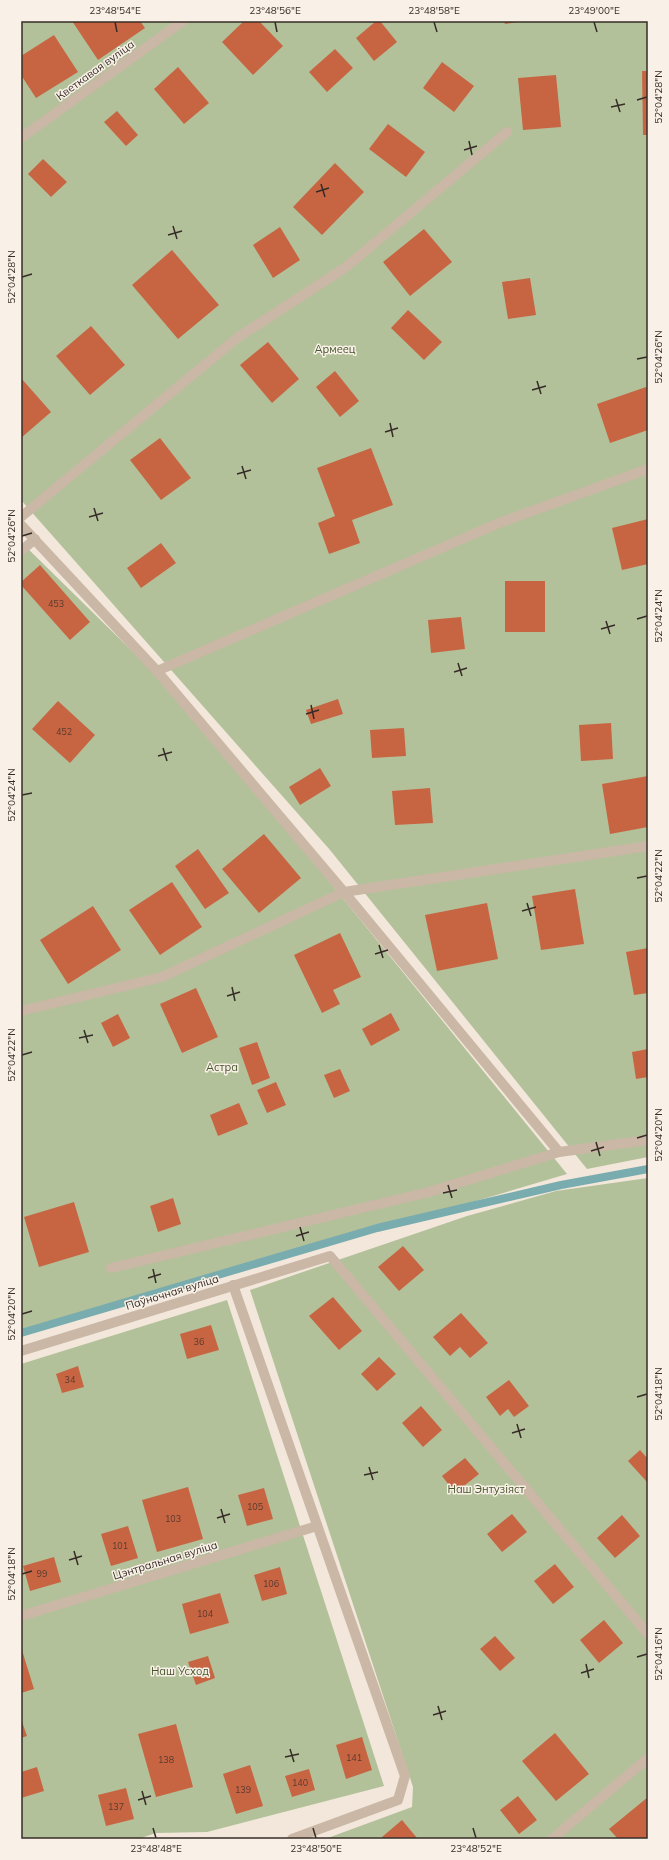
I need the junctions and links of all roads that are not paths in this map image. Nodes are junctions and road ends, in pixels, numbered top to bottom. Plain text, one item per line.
1 (183, 21) edge
2 (506, 132) dead end
3 (21, 138) edge
4 (648, 469) edge
5 (21, 517) edge
6 (21, 525) edge
7 (34, 539) junction
8 (21, 551) edge
9 (157, 671) junction
10 (648, 846) edge
11 (344, 892) junction
12 (21, 1011) edge
13 (648, 1140) edge
14 (559, 1152) junction
15 (111, 1268) dead end
16 (233, 1286) junction
17 (21, 1351) edge
18 (317, 1526) junction
19 (21, 1616) edge
20 (648, 1634) edge
21 (648, 1758) edge
22 (292, 1839) edge
23 (552, 1839) edge

1 - 3 lane, Кветкавая вуліца
2 - 5 lane
4 - 9 lane
6 - 7 lane
7 - 8 lane
7 - 9 lane
9 - 11 lane
10 - 11 lane
11 - 12 lane
11 - 14 lane
13 - 14 lane
14 - 15 lane
16 - 17 lane, Паўночная вуліца
16 - 18 lane
16 - 20 lane, Паўночная вуліца
18 - 19 lane, Цэнтральная вуліца
18 - 22 lane
21 - 23 lane

